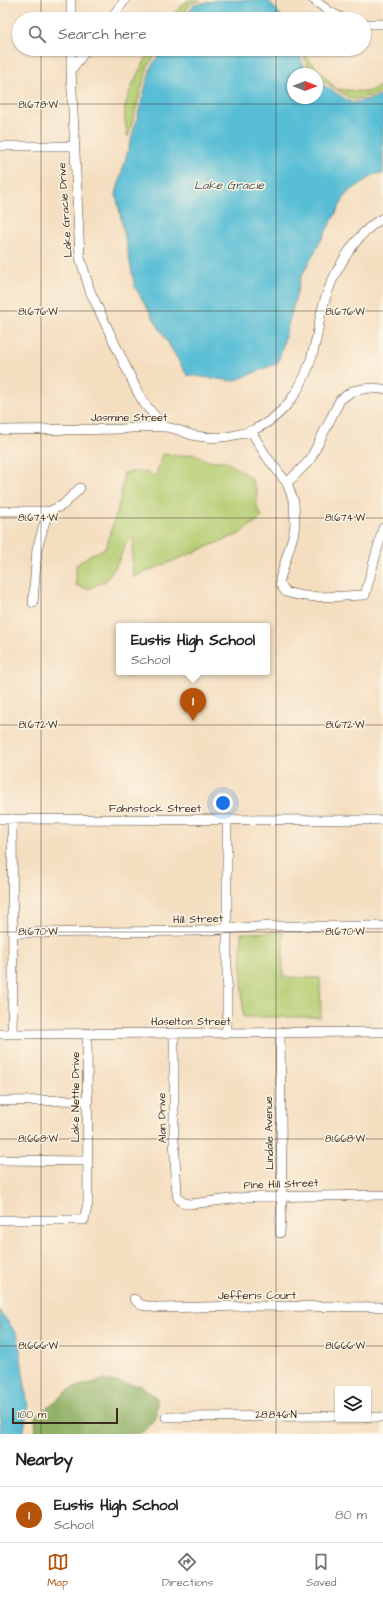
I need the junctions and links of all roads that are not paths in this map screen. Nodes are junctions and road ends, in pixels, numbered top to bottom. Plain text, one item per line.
1 (71, 0) edge
2 (125, 0) edge
3 (314, 0) edge
4 (71, 12) edge
5 (116, 12) edge
6 (330, 12) edge
7 (371, 24) edge
8 (383, 24) edge
9 (71, 56) edge
10 (82, 56) edge
11 (71, 70) junction
12 (0, 146) edge
13 (74, 146) junction
14 (383, 218) edge
15 (383, 389) edge
16 (164, 426) junction
17 (0, 430) edge
18 (251, 431) junction
19 (287, 482) junction
20 (80, 488) dead end
21 (0, 511) edge
22 (50, 511) junction
23 (383, 528) edge
24 (33, 603) dead end
25 (0, 819) edge
26 (12, 819) junction
27 (227, 820) junction
28 (383, 820) edge
29 (383, 926) edge
30 (228, 930) junction
31 (13, 933) junction
32 (227, 1032) junction
33 (280, 1032) junction
34 (383, 1032) edge
35 (87, 1033) junction
36 (174, 1033) junction
37 (0, 1034) edge
38 (12, 1034) junction
39 (88, 1100) junction
40 (0, 1101) edge
41 (0, 1160) edge
42 (88, 1161) junction
43 (383, 1195) edge
44 (282, 1196) junction
45 (181, 1201) joint
46 (0, 1220) edge
47 (280, 1233) dead end
48 (134, 1299) dead end
49 (383, 1307) edge
50 (335, 1416) edge
51 (383, 1416) edge
52 (166, 1417) dead end
53 (371, 1417) edge

1 - 4 street
2 - 5 street
3 - 6 street
7 - 8 street
9 - 11 street, Lake Gracie Drive
10 - 11 street
11 - 13 street, Lake Gracie Drive
12 - 13 street
13 - 16 street, Lake Gracie Drive
14 - 18 street
15 - 19 street
16 - 17 street, Jasmine Street
16 - 18 street, Jasmine Street
18 - 19 street
19 - 23 street
20 - 22 street
21 - 22 street
22 - 24 street
25 - 26 street, Fahnstock Street
26 - 27 street, Fahnstock Street
26 - 31 street
27 - 28 street, Fahnstock Street
27 - 30 street
29 - 30 street, Hill Street
30 - 31 street, Hill Street
30 - 32 street
31 - 38 street
32 - 33 street, Haselton Street
32 - 36 street, Haselton Street
33 - 34 street, Haselton Street
33 - 44 street, Lindale Avenue
35 - 36 street, Haselton Street
35 - 38 street, Haselton Street
35 - 39 street, Lake Nettie Drive
36 - 45 street, Alan Drive
37 - 38 street, Haselton Street
39 - 40 street
39 - 42 street, Lake Nettie Drive
41 - 42 street
42 - 46 street, Lake Nettie Drive
43 - 44 street, Pine Hill Street
44 - 45 street, Pine Hill Street
44 - 47 street, Lindale Avenue
48 - 49 street, Jefferis Court
50 - 52 street
51 - 53 street

